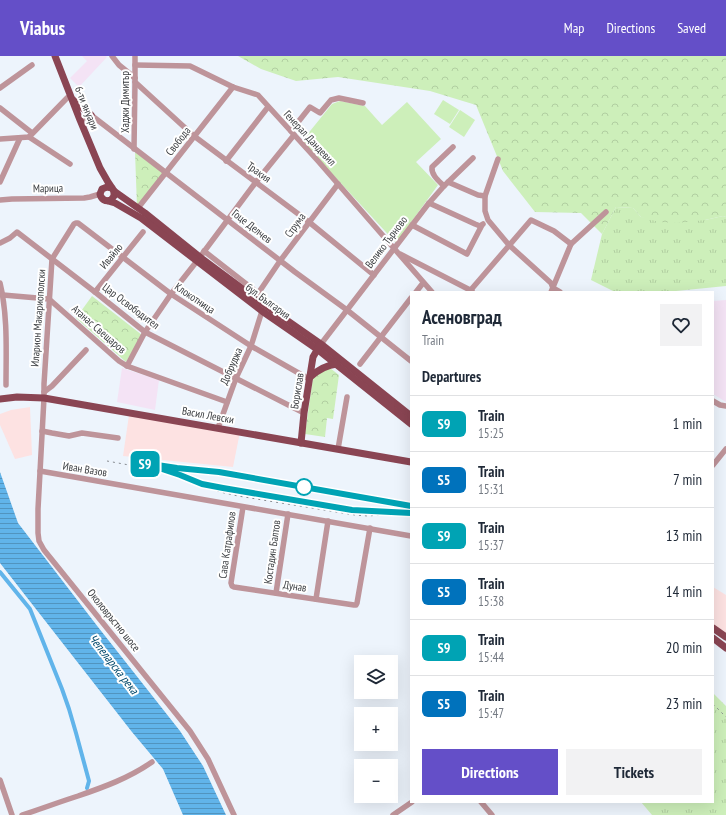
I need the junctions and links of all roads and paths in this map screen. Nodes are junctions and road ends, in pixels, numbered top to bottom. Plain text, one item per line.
1 (55, 56) edge
2 (112, 56) edge
3 (135, 56) edge
4 (32, 65) dead end
5 (135, 65) junction
6 (135, 80) junction
7 (233, 87) junction
8 (0, 88) edge
9 (70, 99) junction
10 (363, 102) dead end
11 (268, 107) junction
12 (0, 108) edge
13 (91, 115) junction
14 (80, 120) junction
15 (293, 133) junction
16 (31, 135) junction
17 (194, 136) junction
18 (0, 138) edge
19 (20, 138) junction
20 (453, 147) dead end
21 (134, 149) junction
22 (473, 158) dead end
23 (498, 159) dead end
24 (226, 161) junction
25 (70, 164) dead end
26 (100, 168) junction
27 (166, 173) junction
28 (0, 182) edge
29 (256, 182) junction
30 (338, 184) junction
31 (446, 184) junction
32 (113, 190) junction
33 (101, 191) junction
34 (485, 196) junction
35 (84, 198) junction
36 (1, 199) edge
37 (107, 201) junction
38 (429, 203) junction
39 (138, 208) junction
40 (606, 212) dead end
41 (227, 220) junction
42 (488, 220) junction
43 (309, 222) junction
44 (76, 223) joint
45 (412, 225) junction
46 (482, 225) junction
47 (142, 232) dead end
48 (0, 243) edge
49 (509, 244) junction
50 (571, 244) junction
51 (396, 250) junction
52 (200, 256) junction
53 (123, 257) junction
54 (52, 258) junction
55 (280, 261) junction
56 (420, 264) junction
57 (413, 270) junction
58 (374, 275) junction
59 (0, 283) edge
60 (423, 283) junction
61 (552, 290) edge
62 (417, 291) edge
63 (431, 291) edge
64 (471, 291) edge
65 (95, 292) junction
66 (171, 294) junction
67 (3, 295) junction
68 (256, 296) junction
69 (49, 299) junction
70 (410, 299) edge
71 (347, 310) junction
72 (262, 311) junction
73 (146, 332) junction
74 (380, 337) junction
75 (251, 346) junction
76 (319, 346) junction
77 (86, 350) dead end
78 (410, 359) edge
79 (337, 364) junction
80 (360, 364) dead end
81 (127, 366) junction
82 (236, 378) junction
83 (310, 378) junction
84 (6, 386) dead end
85 (44, 395) junction
86 (347, 396) dead end
87 (0, 399) edge
88 (227, 402) junction
89 (714, 402) edge
90 (726, 406) edge
91 (304, 413) junction
92 (410, 415) edge
93 (410, 423) edge
94 (218, 428) junction
95 (42, 431) junction
96 (118, 438) dead end
97 (301, 442) junction
98 (338, 449) junction
99 (726, 449) edge
100 (410, 462) edge
101 (714, 464) edge
102 (40, 471) junction
103 (243, 507) junction
104 (288, 514) junction
105 (328, 521) junction
106 (370, 528) junction
107 (410, 536) edge
108 (232, 586) joint
109 (276, 593) junction
110 (316, 599) junction
111 (714, 629) edge
112 (726, 637) edge
113 (714, 639) edge
114 (726, 648) edge
115 (152, 762) dead end
116 (1, 783) edge
117 (411, 803) edge
118 (482, 803) edge
119 (12, 815) edge
120 (22, 815) edge
121 (234, 815) edge
122 (393, 815) edge
123 (492, 815) edge

1 - 9 main road, 6-ти януари
2 - 6 street, Тракия
3 - 5 street, Хаджи Димитър
4 - 8 street
5 - 6 street, Хаджи Димитър
5 - 7 street, Генерал Дандевил
6 - 17 street, Тракия
6 - 21 street, Хаджи Димитър
7 - 11 street, Генерал Дандевил
7 - 17 street, Свобода
9 - 13 main road
9 - 14 main road, 6-ти януари
9 - 16 street
10 - 15 street
11 - 15 street, Генерал Дандевил
11 - 24 street
12 - 16 street
13 - 14 street
13 - 21 street, Гоце Делчев
14 - 26 main road, 6-ти януари
15 - 29 street
15 - 30 street, Генерал Дандевил
16 - 19 street
16 - 25 street
17 - 24 street, Тракия
17 - 27 street, Свобода
18 - 19 street
19 - 28 street
20 - 31 street
21 - 27 street, Гоце Делчев
22 - 31 street, Велико Търново
23 - 34 street
24 - 29 street, Тракия
26 - 32 main road
26 - 33 main road
27 - 39 street, Свобода
27 - 41 street, Гоце Делчев
29 - 41 street
29 - 43 street, Тракия
30 - 43 street, Струма
30 - 51 street, Генерал Дандевил
31 - 34 street
31 - 38 street, Велико Търново
32 - 33 main road
32 - 37 main road
32 - 39 main road, бул. България
33 - 35 street
33 - 37 main road
34 - 42 street
35 - 36 street, Марица
35 - 37 street
37 - 52 main road, бул. България
38 - 45 street, Велико Търново
38 - 46 street
39 - 52 main road, бул. България
40 - 50 street
41 - 52 street
41 - 55 street, Гоце Делчев
42 - 46 street
42 - 49 street
43 - 55 street, Струма
43 - 58 street, Тракия
44 - 53 street, Клокотница
44 - 54 street, Иларион Макариополски
45 - 46 street
45 - 51 street, Велико Търново
47 - 53 street, Ивайло
48 - 54 street, Цар Освободител
49 - 50 street
49 - 61 street
49 - 64 street
50 - 61 street
51 - 56 street
51 - 57 street, Генерал Дандевил
51 - 58 street, Велико Търново
52 - 66 street
52 - 68 main road, бул. България
52 - 72 main road, бул. България
53 - 65 street, Ивайло
53 - 66 street, Клокотница
54 - 65 street, Цар Освободител
54 - 69 street, Иларион Макариополски
55 - 68 street, Струма
55 - 71 street, Гоце Делчев
56 - 57 street
56 - 64 street
57 - 60 street, Генерал Дандевил
58 - 71 street, Велико Търново
59 - 67 street
60 - 62 street
60 - 63 street, Генерал Дандевил
65 - 73 street, Цар Освободител
66 - 73 street
66 - 75 street, Клокотница
67 - 69 street
67 - 84 street
68 - 76 main road, бул. България
69 - 81 street, Атанас Свещаров
69 - 85 street, Иларион Макариополски
70 - 74 street
71 - 74 street, Гоце Делчев
71 - 76 street, Велико Търново
72 - 75 street, Добруджа
72 - 76 main road, бул. България
73 - 81 street
73 - 82 street, Цар Освободител
74 - 78 street, Гоце Делчев
74 - 80 street
75 - 82 street, Добруджа
75 - 83 street, Клокотница
76 - 79 main road, бул. България
76 - 83 main road, Борислав
76 - 92 main road, бул. България
77 - 85 street
79 - 83 main road
79 - 93 main road, бул. България
81 - 88 street, Атанас Свещаров
82 - 88 street, Добруджа
82 - 91 street, Цар Освободител
83 - 91 main road, Борислав
85 - 87 main road, Васил Левски
85 - 94 main road, Васил Левски
85 - 95 street, Околовръстно шосе
86 - 98 street
88 - 94 street, Добруджа
89 - 90 street
91 - 97 main road, Борислав
94 - 97 main road, Васил Левски
95 - 96 street
95 - 102 street, Околовръстно шосе
97 - 98 main road, Васил Левски
98 - 100 main road, Васил Левски
99 - 101 street
102 - 103 street, Иван Вазов
102 - 121 street, Околовръстно шосе
103 - 104 street, Иван Вазов
103 - 108 street, Сава Катрафилов
104 - 105 street, Иван Вазов
104 - 109 street, Костадин Балтов
105 - 106 street, Иван Вазов
105 - 110 street
106 - 107 street, Иван Вазов
106 - 110 street, Дунав
108 - 109 street, Дунав
109 - 110 street, Дунав
111 - 112 main road
113 - 114 main road
115 - 120 street
116 - 119 street
117 - 122 street
118 - 123 street

